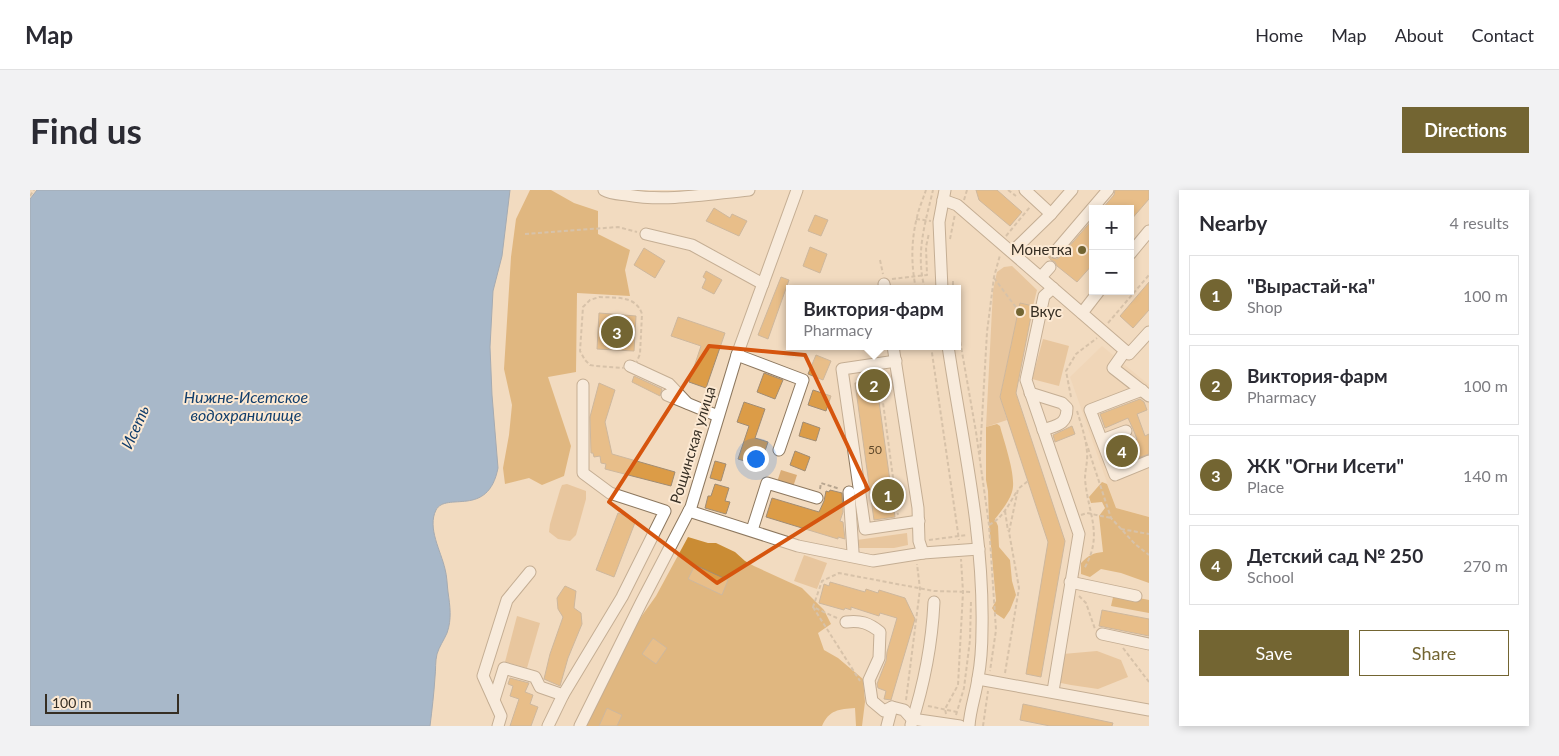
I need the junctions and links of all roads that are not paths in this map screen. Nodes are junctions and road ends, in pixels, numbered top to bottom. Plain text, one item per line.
1 (604, 190) edge
2 (749, 190) edge
3 (797, 190) edge
4 (1072, 190) edge
5 (1108, 190) edge
6 (1020, 193) edge
7 (944, 195) edge
8 (1051, 214) junction
9 (1149, 231) edge
10 (646, 234) road end
11 (1007, 245) junction
12 (1133, 250) edge
13 (1055, 252) dead end
14 (1050, 267) dead end
15 (1040, 277) junction
16 (763, 284) junction
17 (942, 285) edge
18 (1053, 288) junction
19 (1096, 295) edge
20 (1082, 313) junction
21 (1149, 332) edge
22 (893, 350) edge
23 (949, 350) edge
24 (1127, 352) junction
25 (737, 354) junction
26 (892, 362) junction
27 (630, 366) road end
28 (583, 385) dead end
29 (1030, 393) junction
30 (1145, 393) edge
31 (667, 395) dead end
32 (687, 403) junction
33 (718, 416) junction
34 (1043, 430) junction
35 (1126, 431) dead end
36 (1102, 440) junction
37 (779, 450) dead end
38 (1149, 461) edge
39 (849, 492) road end
40 (817, 498) road end
41 (689, 511) junction
42 (920, 520) junction
43 (754, 528) dead end
44 (969, 550) junction
45 (853, 552) dead end
46 (920, 554) junction
47 (530, 572) dead end
48 (1072, 584) junction
49 (1136, 596) dead end
50 (622, 597) junction
51 (934, 602) dead end
52 (641, 603) junction
53 (846, 622) road end
54 (1102, 634) road end
55 (1149, 644) edge
56 (978, 679) junction
57 (1053, 691) junction
58 (563, 695) junction
59 (494, 700) junction
60 (892, 707) junction
61 (1149, 710) edge
62 (915, 722) edge
63 (953, 725) edge
64 (498, 726) edge
65 (548, 726) edge
66 (580, 726) edge
67 (887, 726) edge
68 (969, 726) edge

1 - 2 street
3 - 16 street, Рощинская улица
4 - 8 street
5 - 13 street
6 - 8 street
7 - 11 street
7 - 17 street
8 - 11 street
9 - 12 street
10 - 16 street
11 - 15 street
14 - 15 street
15 - 18 street
16 - 25 street, Рощинская улица
18 - 20 street
18 - 29 street
19 - 20 street
20 - 24 street
21 - 24 street
22 - 26 street
23 - 44 street
24 - 30 street
25 - 33 street, Рощинская улица
25 - 37 street
26 - 42 street
26 - 42 street
27 - 32 street
28 - 50 street
29 - 34 street
29 - 34 street
30 - 36 street
31 - 32 street
32 - 33 street
33 - 41 street, Рощинская улица
34 - 48 street
35 - 36 street
36 - 38 street
39 - 45 street
40 - 43 street
41 - 46 street
41 - 52 street, Рощинская улица
42 - 46 street
44 - 46 street
44 - 56 street
47 - 59 street
48 - 49 street
48 - 57 street
50 - 52 street
50 - 58 street
51 - 62 street
52 - 66 street, Рощинская улица
53 - 60 street
54 - 55 street
56 - 57 street
56 - 68 street
57 - 61 street
58 - 59 street
58 - 65 street
59 - 64 street
60 - 62 street
60 - 67 street
62 - 63 street

